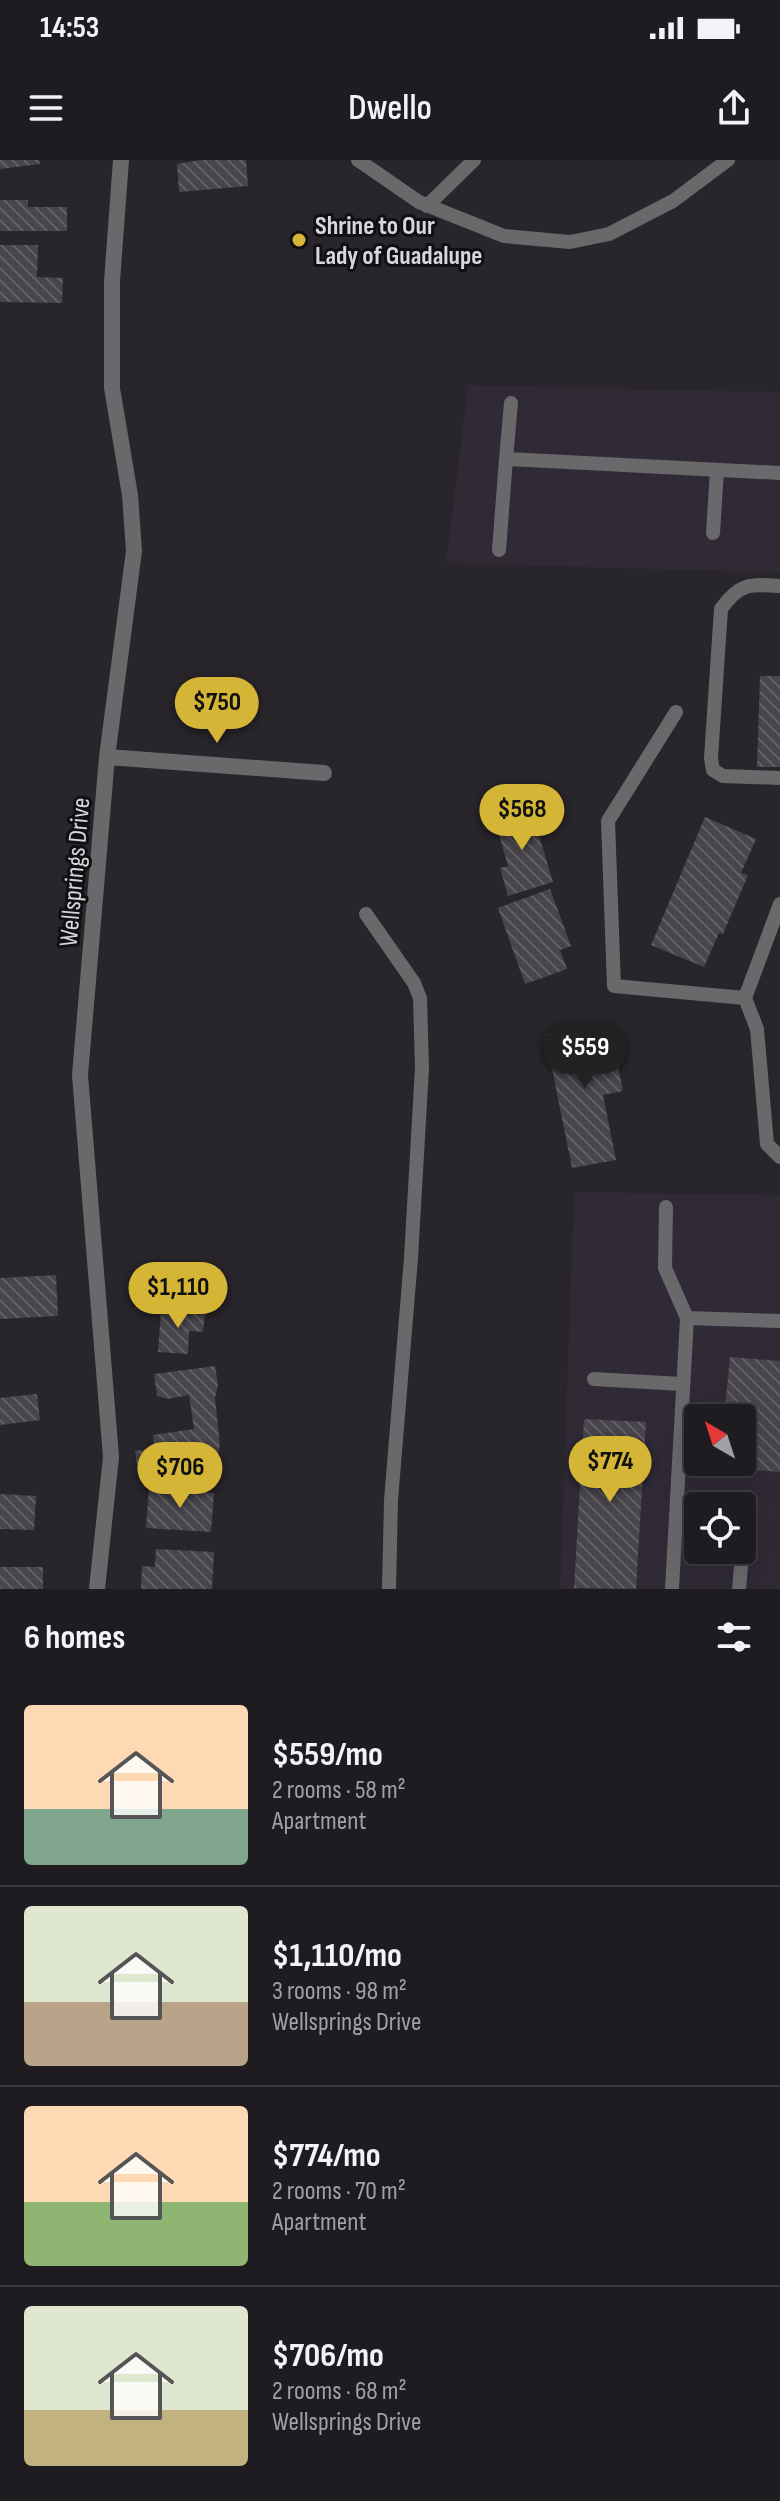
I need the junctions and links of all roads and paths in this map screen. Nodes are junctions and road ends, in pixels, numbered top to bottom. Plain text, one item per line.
1 (121, 160) edge
2 (358, 160) edge
3 (474, 160) edge
4 (728, 160) edge
5 (427, 206) junction
6 (511, 403) dead end
7 (506, 459) junction
8 (717, 470) junction
9 (780, 473) edge
10 (713, 533) dead end
11 (499, 550) dead end
12 (780, 586) edge
13 (676, 712) dead end
14 (107, 757) junction
15 (324, 773) dead end
16 (780, 778) edge
17 (780, 904) edge
18 (366, 914) dead end
19 (745, 998) junction
20 (780, 1157) edge
21 (666, 1207) dead end
22 (687, 1318) junction
23 (780, 1321) edge
24 (594, 1379) dead end
25 (682, 1384) junction
26 (741, 1564) edge
27 (97, 1589) edge
28 (389, 1589) edge
29 (672, 1589) edge
30 (739, 1589) edge

1 - 14 street, Wellsprings Drive
2 - 5 lane
3 - 5 lane
4 - 5 lane
6 - 7 lane
7 - 8 lane
7 - 11 lane
8 - 9 lane
8 - 10 lane
12 - 16 lane
13 - 19 lane
14 - 15 street
14 - 27 street, Wellsprings Drive
17 - 19 lane
18 - 28 lane
19 - 20 lane
21 - 22 lane
22 - 23 lane
22 - 25 lane
24 - 25 lane
25 - 29 lane
26 - 30 lane

